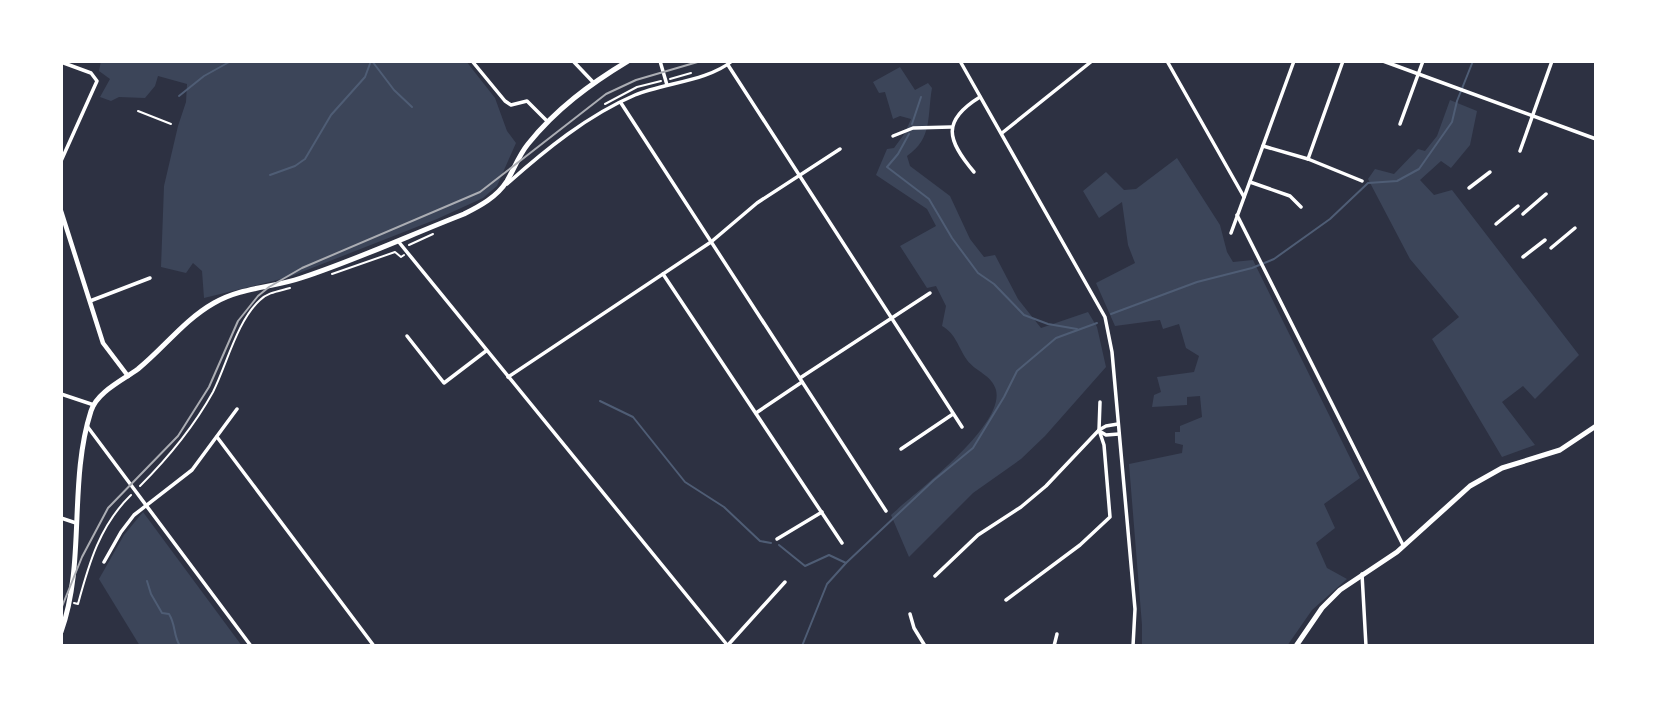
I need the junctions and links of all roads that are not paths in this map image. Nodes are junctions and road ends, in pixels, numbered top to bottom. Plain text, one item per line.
1 (472, 61) edge
2 (573, 61) edge
3 (628, 61) edge
4 (660, 61) edge
5 (960, 61) edge
6 (1092, 61) edge
7 (1167, 61) edge
8 (1294, 61) edge
9 (1343, 61) edge
10 (1383, 61) edge
11 (1423, 61) edge
12 (1552, 61) edge
13 (61, 62) edge
14 (730, 63) edge
15 (1418, 74) junction
16 (593, 82) junction
17 (667, 85) junction
18 (980, 97) junction
19 (621, 103) junction
20 (138, 111) dead end
21 (1533, 116) junction
22 (548, 122) junction
23 (171, 124) dead end
24 (1400, 124) dead end
25 (951, 127) junction
26 (1002, 134) junction
27 (893, 136) dead end
28 (1596, 139) edge
29 (1263, 146) junction
30 (839, 149) dead end
31 (1520, 151) dead end
32 (1308, 159) junction
33 (61, 161) edge
34 (974, 172) dead end
35 (1490, 172) dead end
36 (799, 176) junction
37 (1362, 181) dead end
38 (1250, 182) junction
39 (502, 188) junction
40 (1469, 188) dead end
41 (1546, 194) dead end
42 (1244, 197) junction
43 (1518, 206) dead end
44 (1301, 207) dead end
45 (61, 211) edge
46 (1524, 214) dead end
47 (1237, 215) junction
48 (1496, 224) dead end
49 (1575, 228) dead end
50 (1231, 233) dead end
51 (397, 240) junction
52 (1545, 240) dead end
53 (711, 242) junction
54 (1551, 248) dead end
55 (1523, 257) dead end
56 (663, 274) junction
57 (150, 278) dead end
58 (930, 293) dead end
59 (90, 301) junction
60 (892, 318) junction
61 (407, 336) dead end
62 (486, 351) junction
63 (128, 376) junction
64 (508, 377) junction
65 (801, 380) junction
66 (61, 394) edge
67 (1100, 402) dead end
68 (94, 405) junction
69 (237, 409) dead end
70 (756, 413) junction
71 (953, 414) junction
72 (1118, 424) junction
73 (87, 426) junction
74 (1596, 426) edge
75 (962, 427) dead end
76 (1099, 430) junction
77 (1119, 434) junction
78 (217, 437) junction
79 (901, 449) dead end
80 (146, 504) junction
81 (886, 510) dead end
82 (822, 512) junction
83 (61, 517) edge
84 (76, 523) junction
85 (777, 539) dead end
86 (842, 543) dead end
87 (1404, 546) junction
88 (104, 562) dead end
89 (1362, 574) junction
90 (935, 576) dead end
91 (785, 582) dead end
92 (1006, 600) dead end
93 (910, 614) dead end
94 (61, 632) edge
95 (1057, 634) dead end
96 (728, 645) edge
97 (923, 645) edge
98 (251, 646) edge
99 (374, 646) edge
100 (1054, 646) edge
101 (1133, 646) edge
102 (1296, 646) edge
103 (1366, 646) edge

1 - 22 street
2 - 16 street
3 - 16 main road
4 - 17 street
5 - 18 street
6 - 26 street
7 - 42 street
8 - 29 street
9 - 32 street
10 - 15 street
11 - 15 street
12 - 21 street
13 - 33 street
14 - 17 street
14 - 36 street
15 - 21 street
15 - 24 street
16 - 22 main road
17 - 19 street
18 - 25 street
18 - 26 street
19 - 39 street
19 - 53 street
20 - 23 lane
21 - 28 street
21 - 31 street
22 - 39 main road
25 - 27 street
25 - 34 street
26 - 72 street
29 - 32 street
29 - 38 street
30 - 36 street
32 - 37 street
35 - 40 street
36 - 53 street
36 - 60 street
38 - 42 street
38 - 44 street
39 - 51 main road
41 - 46 street
42 - 47 street
43 - 48 street
45 - 59 street
47 - 50 street
47 - 87 street
49 - 54 street
51 - 62 street
51 - 63 main road
52 - 55 street
53 - 56 street
53 - 65 street
56 - 64 street
56 - 70 street
57 - 59 street
58 - 60 street
59 - 63 street
60 - 65 street
60 - 71 street
61 - 62 street
62 - 64 street
63 - 68 main road
64 - 96 street
65 - 70 street
65 - 81 street
66 - 68 street
67 - 76 street
68 - 73 main road
69 - 78 street
70 - 82 street
71 - 75 street
71 - 79 street
72 - 76 street
72 - 77 street
73 - 80 street
73 - 84 main road
74 - 87 main road
76 - 77 street
76 - 90 street
76 - 92 street
77 - 101 street
78 - 80 street
78 - 99 street
80 - 88 street
80 - 98 street
82 - 85 street
82 - 86 street
83 - 84 street
84 - 94 main road
87 - 89 main road
89 - 102 main road
89 - 103 street
91 - 96 street
93 - 97 street
95 - 100 street

